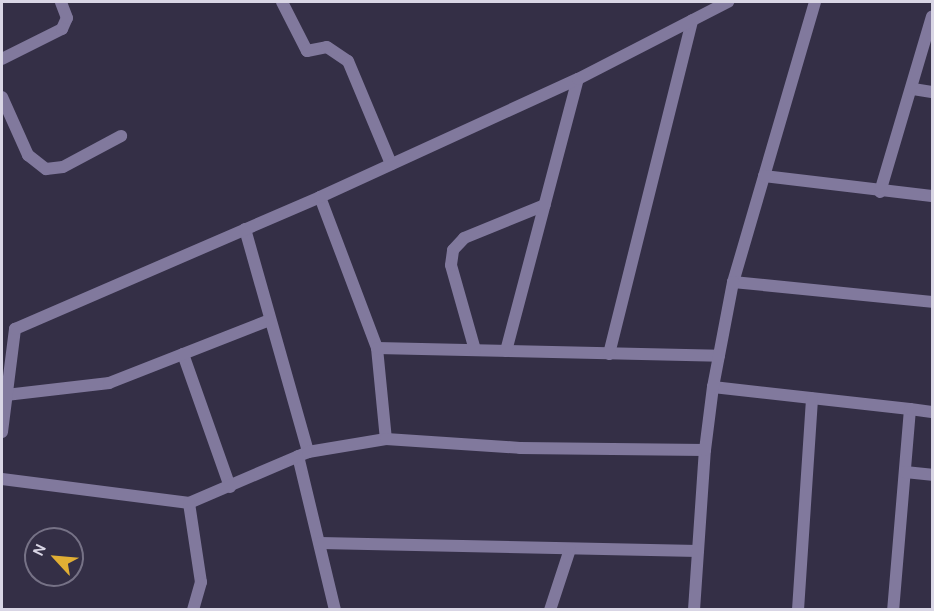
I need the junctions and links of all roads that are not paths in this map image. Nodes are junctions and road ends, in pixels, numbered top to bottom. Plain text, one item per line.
1 (60, 2) edge
2 (282, 2) edge
3 (728, 2) edge
4 (815, 2) edge
5 (933, 17) edge
6 (692, 20) junction
7 (2, 59) edge
8 (578, 79) junction
9 (913, 89) junction
10 (933, 92) edge
11 (2, 97) edge
12 (121, 136) dead end
13 (391, 164) junction
14 (764, 177) junction
15 (880, 192) junction
16 (320, 196) junction
17 (933, 196) edge
18 (544, 205) junction
19 (245, 229) junction
20 (733, 282) junction
21 (933, 302) edge
22 (270, 320) junction
23 (15, 329) junction
24 (2, 335) edge
25 (377, 348) junction
26 (475, 350) junction
27 (506, 351) junction
28 (183, 354) junction
29 (609, 354) junction
30 (719, 356) junction
31 (713, 387) junction
32 (6, 395) junction
33 (812, 398) junction
34 (910, 409) junction
35 (933, 412) edge
36 (2, 432) edge
37 (386, 439) junction
38 (705, 450) junction
39 (303, 454) junction
40 (905, 472) junction
41 (933, 475) edge
42 (2, 479) edge
43 (230, 487) junction
44 (189, 503) junction
45 (320, 543) junction
46 (570, 549) junction
47 (698, 551) junction
48 (193, 609) edge
49 (334, 609) edge
50 (550, 609) edge
51 (694, 609) edge
52 (798, 609) edge
53 (893, 609) edge

1 - 7 street
2 - 13 street
3 - 6 street
4 - 14 street
5 - 9 street
6 - 8 street
6 - 29 street
8 - 13 street
8 - 18 street
9 - 10 street
9 - 15 street
11 - 12 street
13 - 16 street
14 - 15 street
14 - 20 street
15 - 17 street
16 - 19 street
16 - 25 street
18 - 26 street
18 - 27 street
19 - 22 street
19 - 23 street
20 - 21 street
20 - 30 street
22 - 28 street
22 - 39 street
23 - 24 street
23 - 32 street
25 - 26 street
25 - 37 street
26 - 27 street
27 - 29 street
28 - 32 street
28 - 43 street
29 - 30 street
30 - 31 street
31 - 33 street
31 - 38 street
32 - 36 street
33 - 34 street
33 - 52 street
34 - 35 street
34 - 40 street
37 - 38 street
37 - 39 street
38 - 47 street
39 - 43 street
39 - 45 street
40 - 41 street
40 - 53 street
42 - 44 street
43 - 44 street
44 - 48 street
45 - 46 street
45 - 49 street
46 - 47 street
46 - 50 street
47 - 51 street

